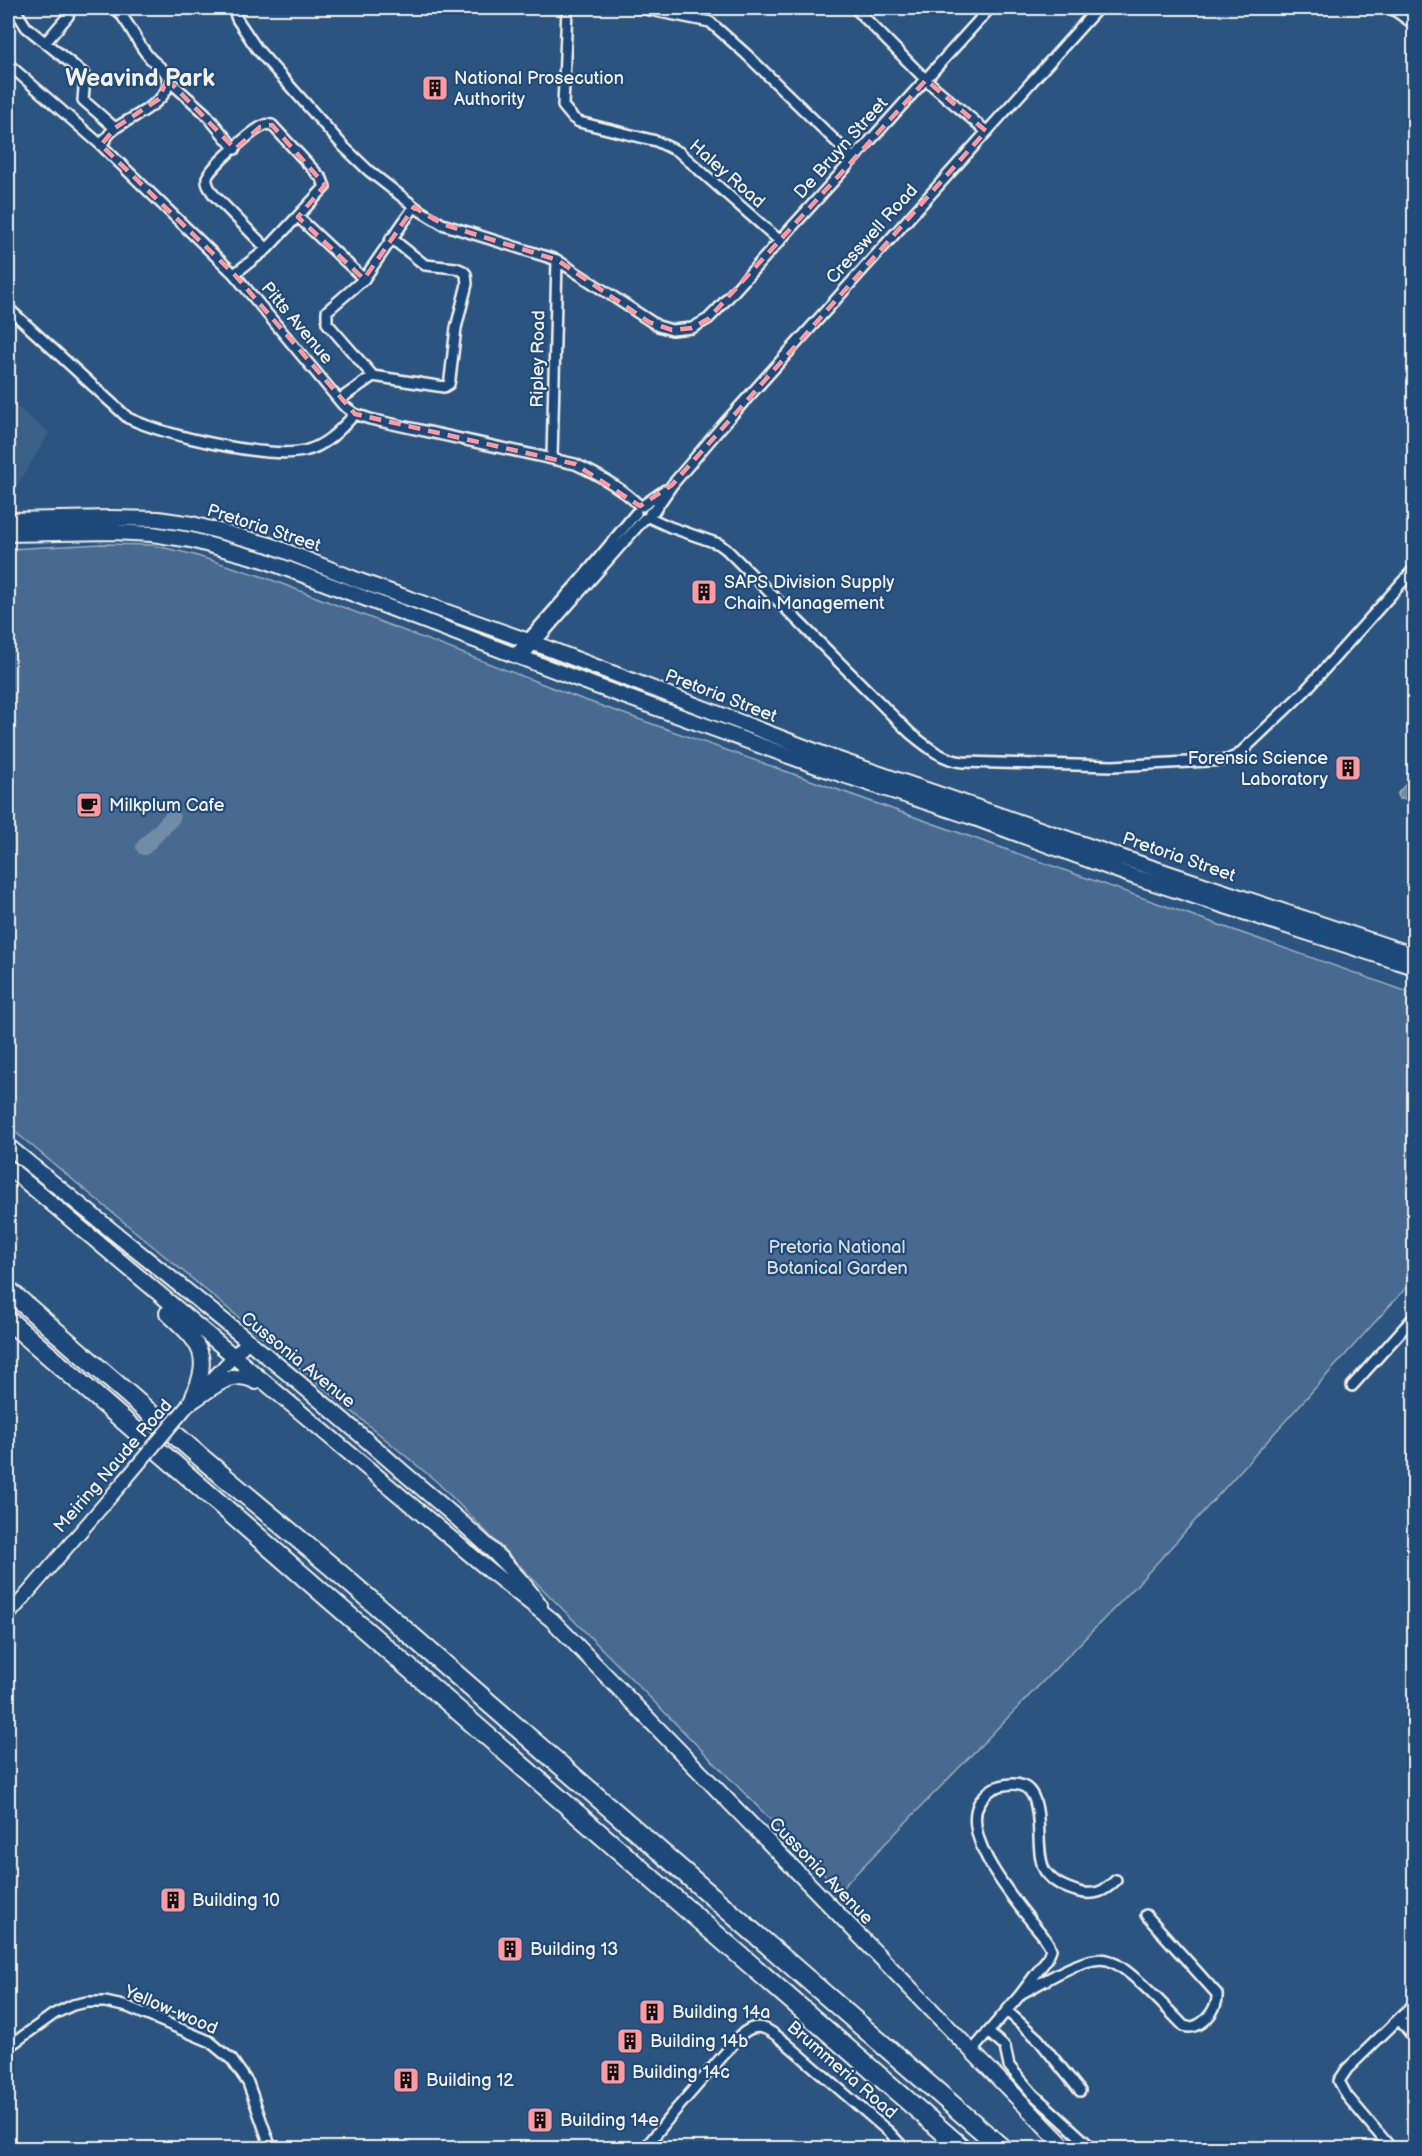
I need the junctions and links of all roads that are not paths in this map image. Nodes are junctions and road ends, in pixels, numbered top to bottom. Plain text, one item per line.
1 (10, 8) edge
2 (71, 8) edge
3 (115, 8) edge
4 (233, 8) edge
5 (567, 8) edge
6 (640, 8) edge
7 (855, 8) edge
8 (990, 8) edge
9 (1098, 8) edge
10 (1391, 8) edge
11 (1414, 24) edge
12 (45, 43) junction
13 (8, 64) edge
14 (167, 79) junction
15 (926, 80) junction
16 (115, 128) junction
17 (986, 131) junction
18 (101, 145) junction
19 (235, 149) junction
20 (853, 158) junction
21 (414, 207) junction
22 (298, 217) junction
23 (391, 238) junction
24 (780, 241) junction
25 (267, 249) junction
26 (557, 260) junction
27 (234, 274) junction
28 (364, 279) junction
29 (8, 308) edge
30 (373, 376) junction
31 (339, 400) junction
32 (355, 414) junction
33 (552, 458) junction
34 (642, 512) junction
35 (8, 520) edge
36 (8, 534) edge
37 (1414, 569) edge
38 (531, 642) junction
39 (518, 656) junction
40 (1414, 956) edge
41 (1414, 967) edge
42 (8, 1146) edge
43 (8, 1167) edge
44 (130, 1270) junction
45 (8, 1279) edge
46 (8, 1290) edge
47 (1414, 1317) edge
48 (8, 1320) edge
49 (248, 1341) junction
50 (234, 1358) junction
51 (1352, 1386) dead end
52 (288, 1403) junction
53 (190, 1404) junction
54 (204, 1460) junction
55 (8, 1616) edge
56 (550, 1618) junction
57 (1116, 1880) dead end
58 (1146, 1915) dead end
59 (1020, 1995) junction
60 (1414, 2004) edge
61 (1007, 2011) junction
62 (1399, 2019) junction
63 (988, 2032) junction
64 (1414, 2037) edge
65 (8, 2047) edge
66 (972, 2051) junction
67 (1080, 2091) dead end
68 (648, 2147) edge
69 (271, 2148) edge
70 (904, 2148) edge
71 (962, 2148) edge
72 (1002, 2148) edge
73 (1066, 2148) edge
74 (1092, 2148) edge
75 (1391, 2148) edge

1 - 12 street
2 - 12 street
3 - 14 street
4 - 21 street, De Bruyn Street
5 - 24 street, Haley Road
6 - 20 street
7 - 15 street
8 - 15 street, De Bruyn Street
9 - 17 street, Cresswell Road
10 - 11 street
12 - 16 street
13 - 18 street, Pitts Avenue
14 - 16 street
14 - 19 street
15 - 17 street
15 - 20 street, De Bruyn Street
16 - 18 street
17 - 34 street, Cresswell Road
18 - 27 street, Pitts Avenue
19 - 22 street
19 - 25 street
20 - 24 street, De Bruyn Street
21 - 23 street
21 - 26 street, De Bruyn Street
22 - 25 street
22 - 28 street
23 - 28 street
23 - 30 street
24 - 26 street, De Bruyn Street
25 - 27 street
26 - 33 street, Ripley Road
27 - 31 street, Pitts Avenue
28 - 30 street
29 - 32 street
30 - 31 street
31 - 32 street, Pitts Avenue
32 - 33 street, Pitts Avenue
33 - 34 street, Pitts Avenue
34 - 37 street
34 - 38 street, Cresswell Road
35 - 38 main road, Pretoria Street
36 - 39 main road, Pretoria Street
38 - 39 street, Cresswell Road
38 - 40 main road, Pretoria Street
39 - 41 main road, Pretoria Street
42 - 49 main road, Cussonia Avenue
43 - 44 main road, Cussonia Avenue
44 - 50 main road, Cussonia Avenue
44 - 53 main road
45 - 54 highway
46 - 54 highway
47 - 51 street
48 - 71 highway
49 - 50 street, Meiring Naude Road
49 - 56 main road, Cussonia Avenue
50 - 52 main road, Cussonia Avenue
50 - 53 street, Meiring Naude Road
52 - 53 main road
52 - 56 main road, Cussonia Avenue
53 - 55 street, Meiring Naude Road, bridge
54 - 72 highway
56 - 66 main road, Cussonia Avenue
57 - 59 street
58 - 59 street
59 - 61 street
60 - 62 street
61 - 63 street
61 - 67 street
62 - 64 street
62 - 75 street
63 - 66 street
63 - 74 street
65 - 69 street, Yellow-wood
66 - 73 main road, Cussonia Avenue
68 - 70 street, Brummeria Road

